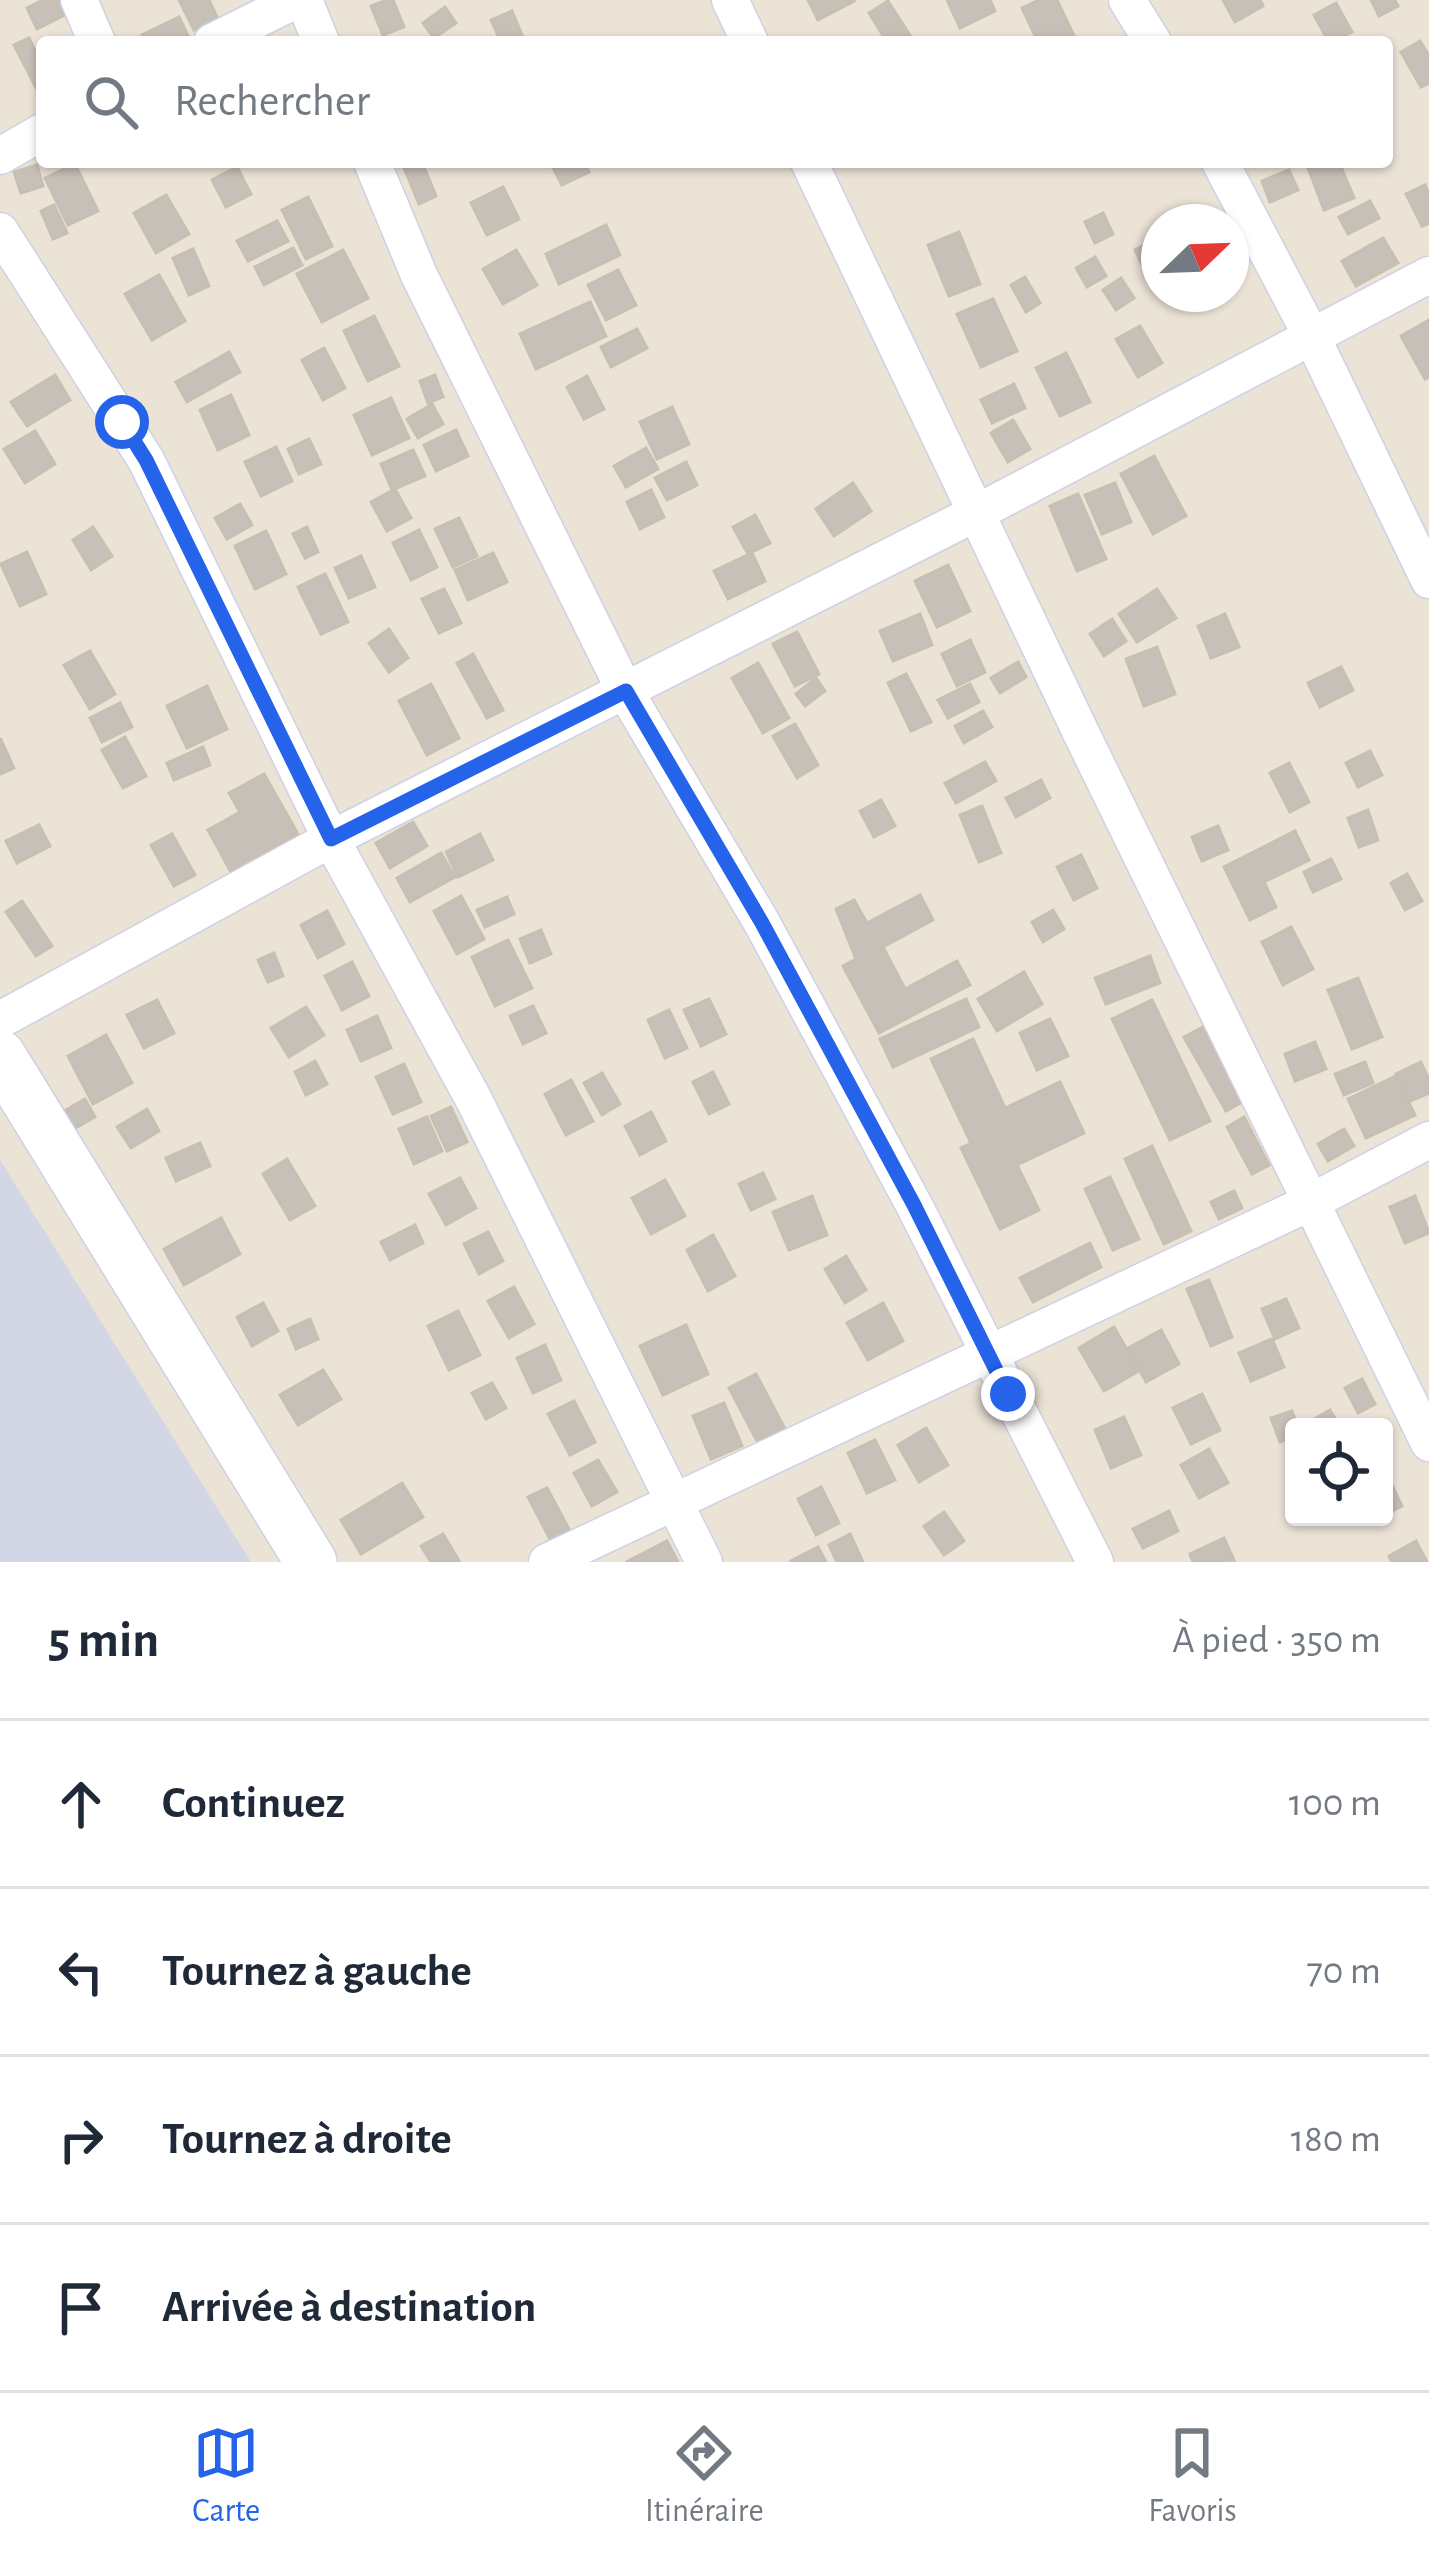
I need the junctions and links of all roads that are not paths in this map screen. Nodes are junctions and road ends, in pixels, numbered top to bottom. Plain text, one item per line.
1 (79, 0) edge
2 (300, 0) edge
3 (730, 0) edge
4 (1126, 0) edge
5 (94, 36) edge
6 (225, 36) edge
7 (318, 36) edge
8 (748, 36) edge
9 (1149, 36) edge
10 (36, 135) edge
11 (0, 156) edge
12 (374, 168) edge
13 (812, 168) edge
14 (1223, 168) edge
15 (0, 231) edge
16 (1429, 275) edge
17 (1311, 335) junction
18 (978, 512) junction
19 (1429, 580) edge
20 (626, 691) junction
21 (331, 839) junction
22 (0, 1020) edge
23 (0, 1056) edge
24 (1429, 1140) edge
25 (1309, 1203) junction
26 (986, 1352) junction
27 (1429, 1443) edge
28 (674, 1502) junction
29 (311, 1562) edge
30 (547, 1562) edge
31 (704, 1562) edge
32 (1095, 1562) edge

1 - 5 street
2 - 6 street
2 - 7 street
3 - 8 street
4 - 9 street
10 - 11 street
12 - 20 street
13 - 18 street
14 - 17 street
15 - 21 street
16 - 17 street
17 - 18 street
17 - 19 street
18 - 20 street
18 - 25 street
20 - 21 street
20 - 26 street
21 - 22 street
21 - 28 street
23 - 29 street
24 - 25 street
25 - 26 street
25 - 27 street
26 - 28 street
26 - 32 street
28 - 30 street
28 - 31 street

